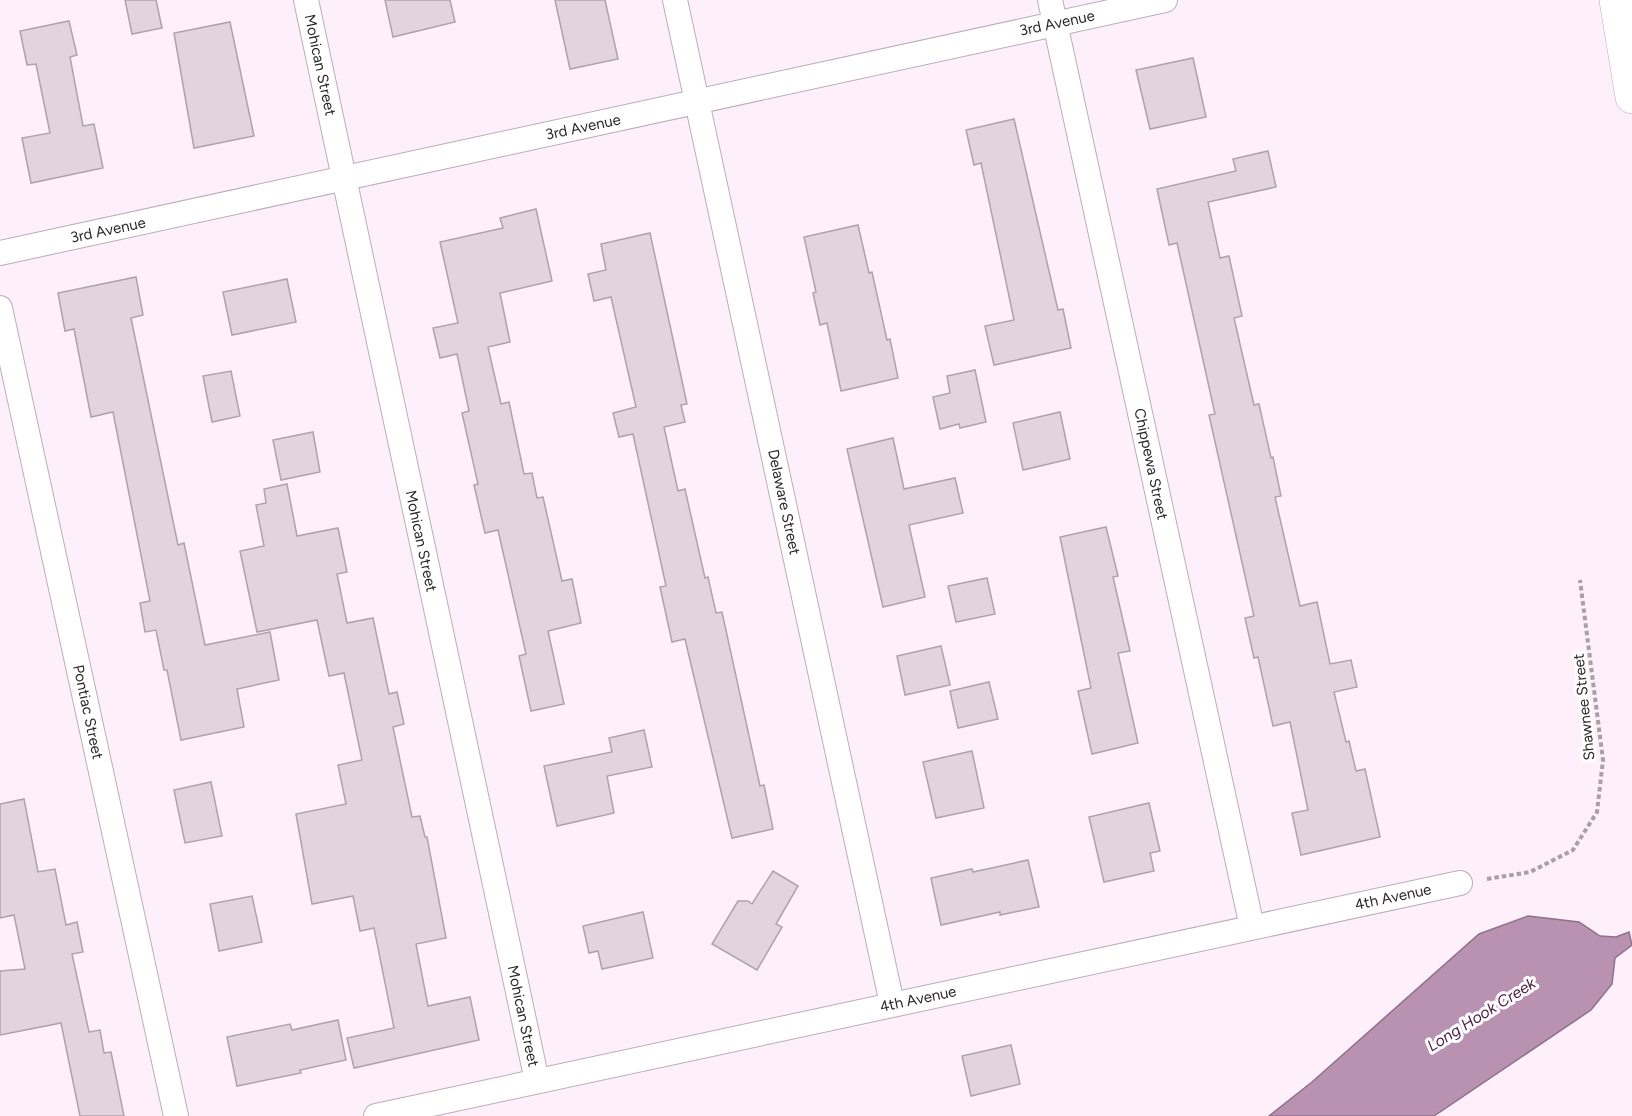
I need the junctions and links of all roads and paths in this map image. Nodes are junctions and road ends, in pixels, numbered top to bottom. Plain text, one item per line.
1 (306, 0) edge
2 (675, 0) edge
3 (1050, 0) edge
4 (1165, 0) edge
5 (1616, 0) edge
6 (1056, 24) junction
7 (1632, 97) edge
8 (698, 102) junction
9 (344, 178) junction
10 (0, 253) edge
11 (0, 308) edge
12 (1580, 580) dead end
13 (1460, 883) joint
14 (1252, 927) junction
15 (892, 1004) junction
16 (537, 1081) junction
17 (176, 1116) edge
18 (376, 1116) edge

1 - 9 street, Mohican Street
2 - 8 street, Delaware Street
3 - 6 street, Chippewa Street
4 - 6 street, 3rd Avenue
5 - 7 highway
6 - 8 street, 3rd Avenue
6 - 14 street, Chippewa Street
8 - 9 street, 3rd Avenue
8 - 15 street, Delaware Street
9 - 10 street, 3rd Avenue
9 - 16 street, Mohican Street
11 - 17 street, Pontiac Street
12 - 13 path, Shawnee Street
13 - 14 street, 4th Avenue
14 - 15 street, 4th Avenue
15 - 16 street, 4th Avenue
16 - 18 street, 4th Avenue

